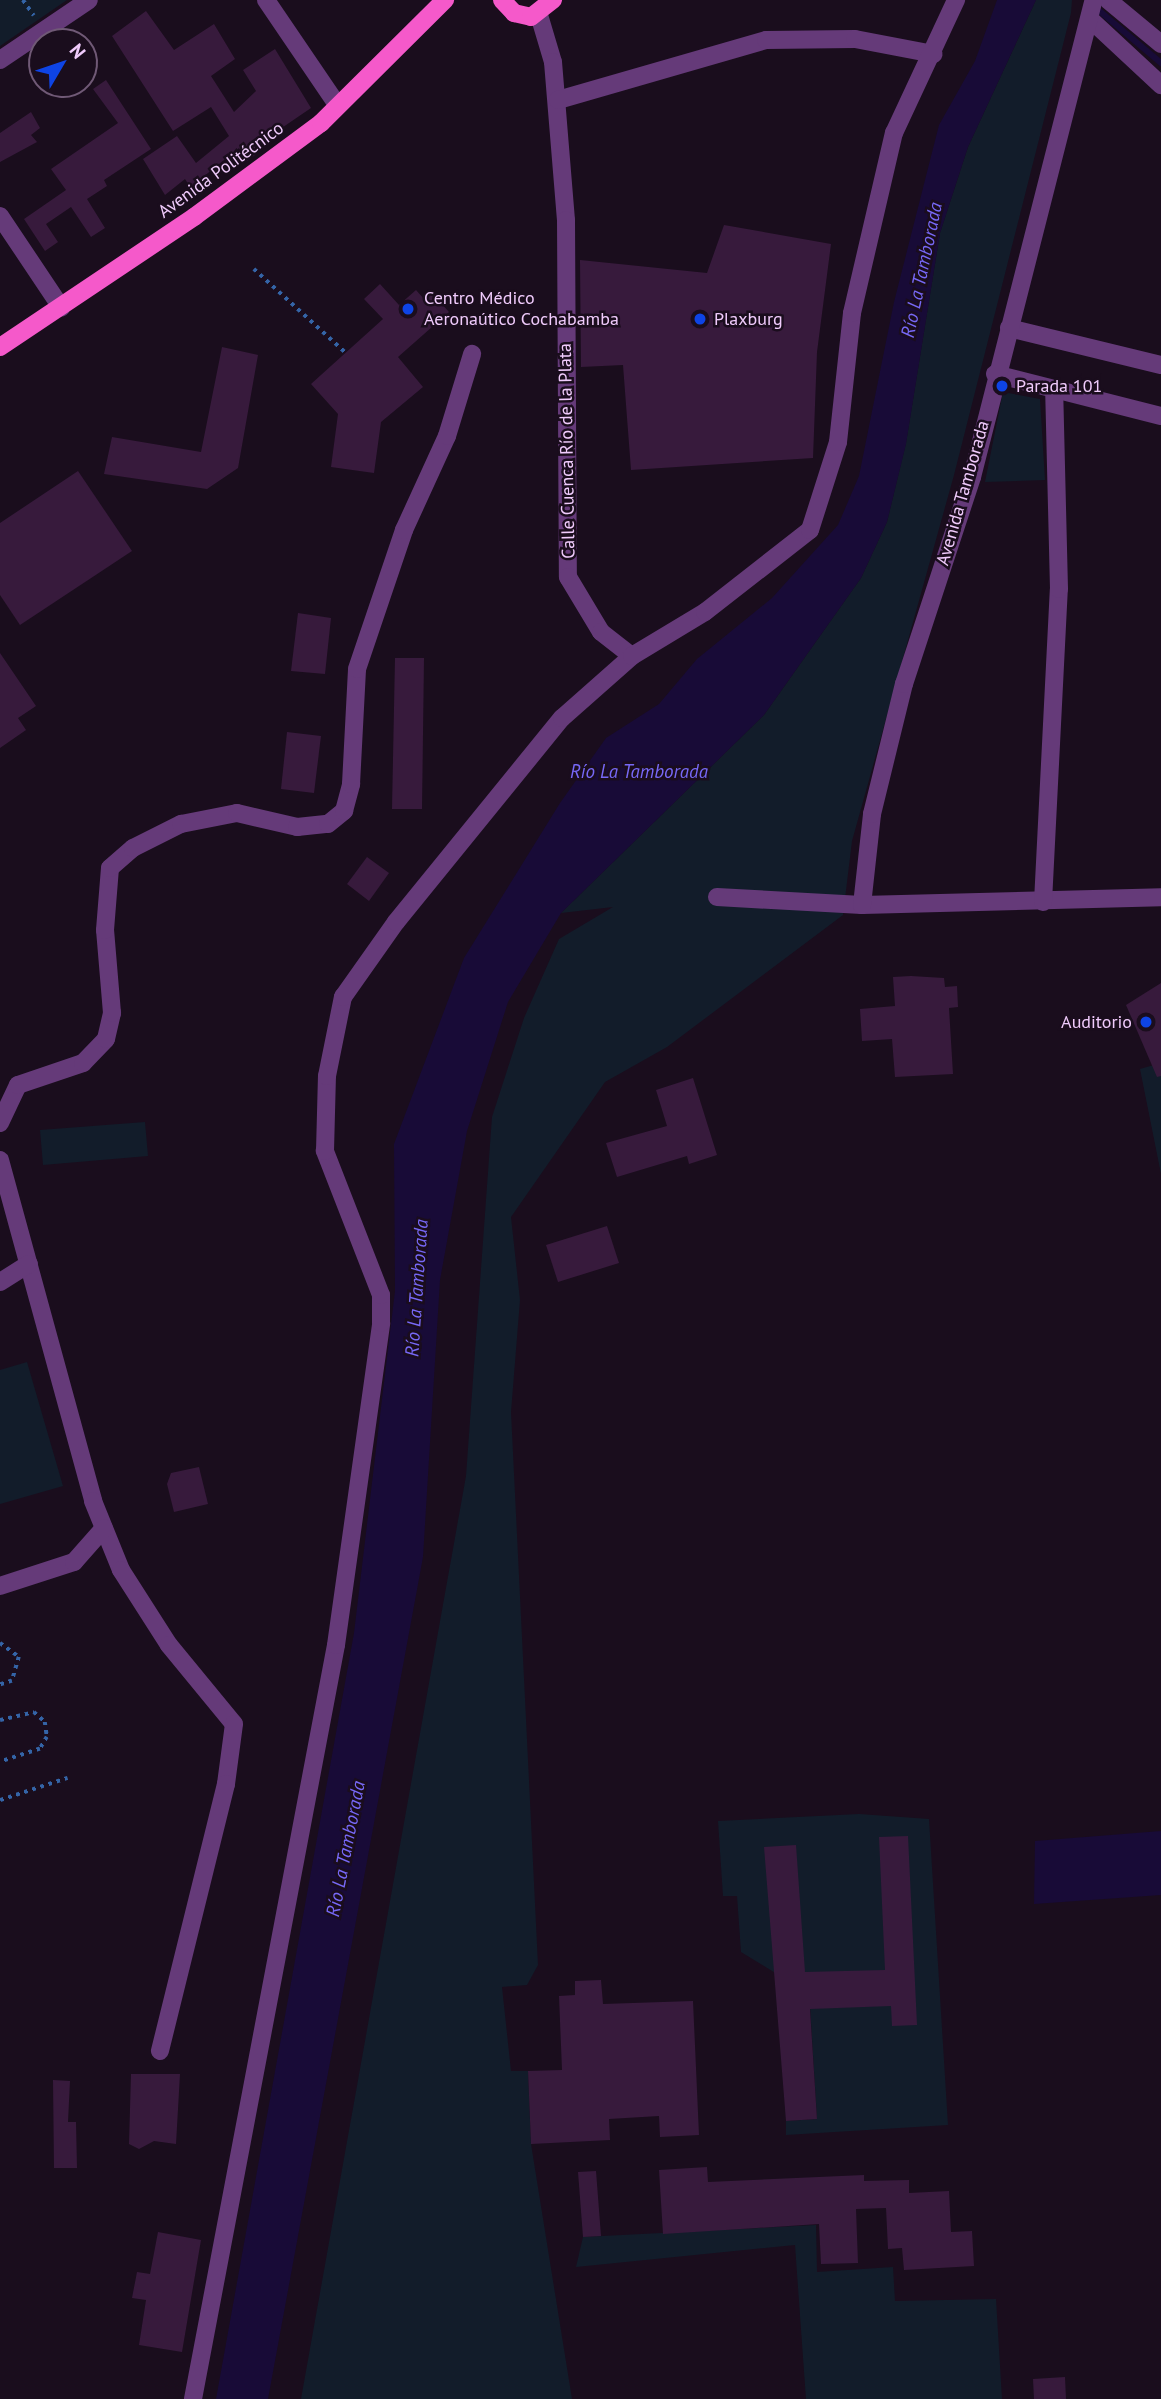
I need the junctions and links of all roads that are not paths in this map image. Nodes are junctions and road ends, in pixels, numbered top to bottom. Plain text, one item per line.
1 (89, 0) edge
2 (266, 0) edge
3 (445, 0) edge
4 (502, 0) edge
5 (553, 0) edge
6 (956, 0) edge
7 (1108, 0) edge
8 (1093, 11) edge
9 (539, 15) junction
10 (1161, 44) edge
11 (934, 54) junction
12 (0, 60) edge
13 (1161, 85) edge
14 (558, 100) junction
15 (338, 106) junction
16 (0, 216) edge
17 (61, 307) junction
18 (1009, 328) junction
19 (0, 347) edge
20 (472, 354) dead end
21 (1161, 365) edge
22 (995, 374) junction
23 (1054, 391) junction
24 (1161, 416) edge
25 (632, 656) junction
26 (717, 897) dead end
27 (1161, 897) edge
28 (1044, 902) junction
29 (862, 905) junction
30 (0, 1123) edge
31 (0, 1160) edge
32 (29, 1264) junction
33 (0, 1282) edge
34 (104, 1528) junction
35 (0, 1586) edge
36 (160, 2051) dead end
37 (193, 2399) edge

1 - 12 street
2 - 15 street
3 - 15 main road, Avenida Politécnico
4 - 9 main road
5 - 9 main road
6 - 11 street
7 - 10 street
8 - 13 street
8 - 18 street, Avenida Tamborada
9 - 14 street, Calle Cuenca Río de la Plata
11 - 14 street
11 - 25 street
14 - 25 street, Calle Cuenca Río de la Plata
15 - 17 main road, Avenida Politécnico
16 - 17 street
17 - 19 main road, Avenida Politécnico
18 - 21 street
18 - 22 street, Avenida Tamborada
20 - 30 street
22 - 23 street
22 - 29 street, Avenida Tamborada
23 - 24 street
23 - 28 street
25 - 37 street
26 - 29 street
27 - 28 street
28 - 29 street
31 - 32 street
32 - 33 street
32 - 34 street
34 - 35 street
34 - 36 street

